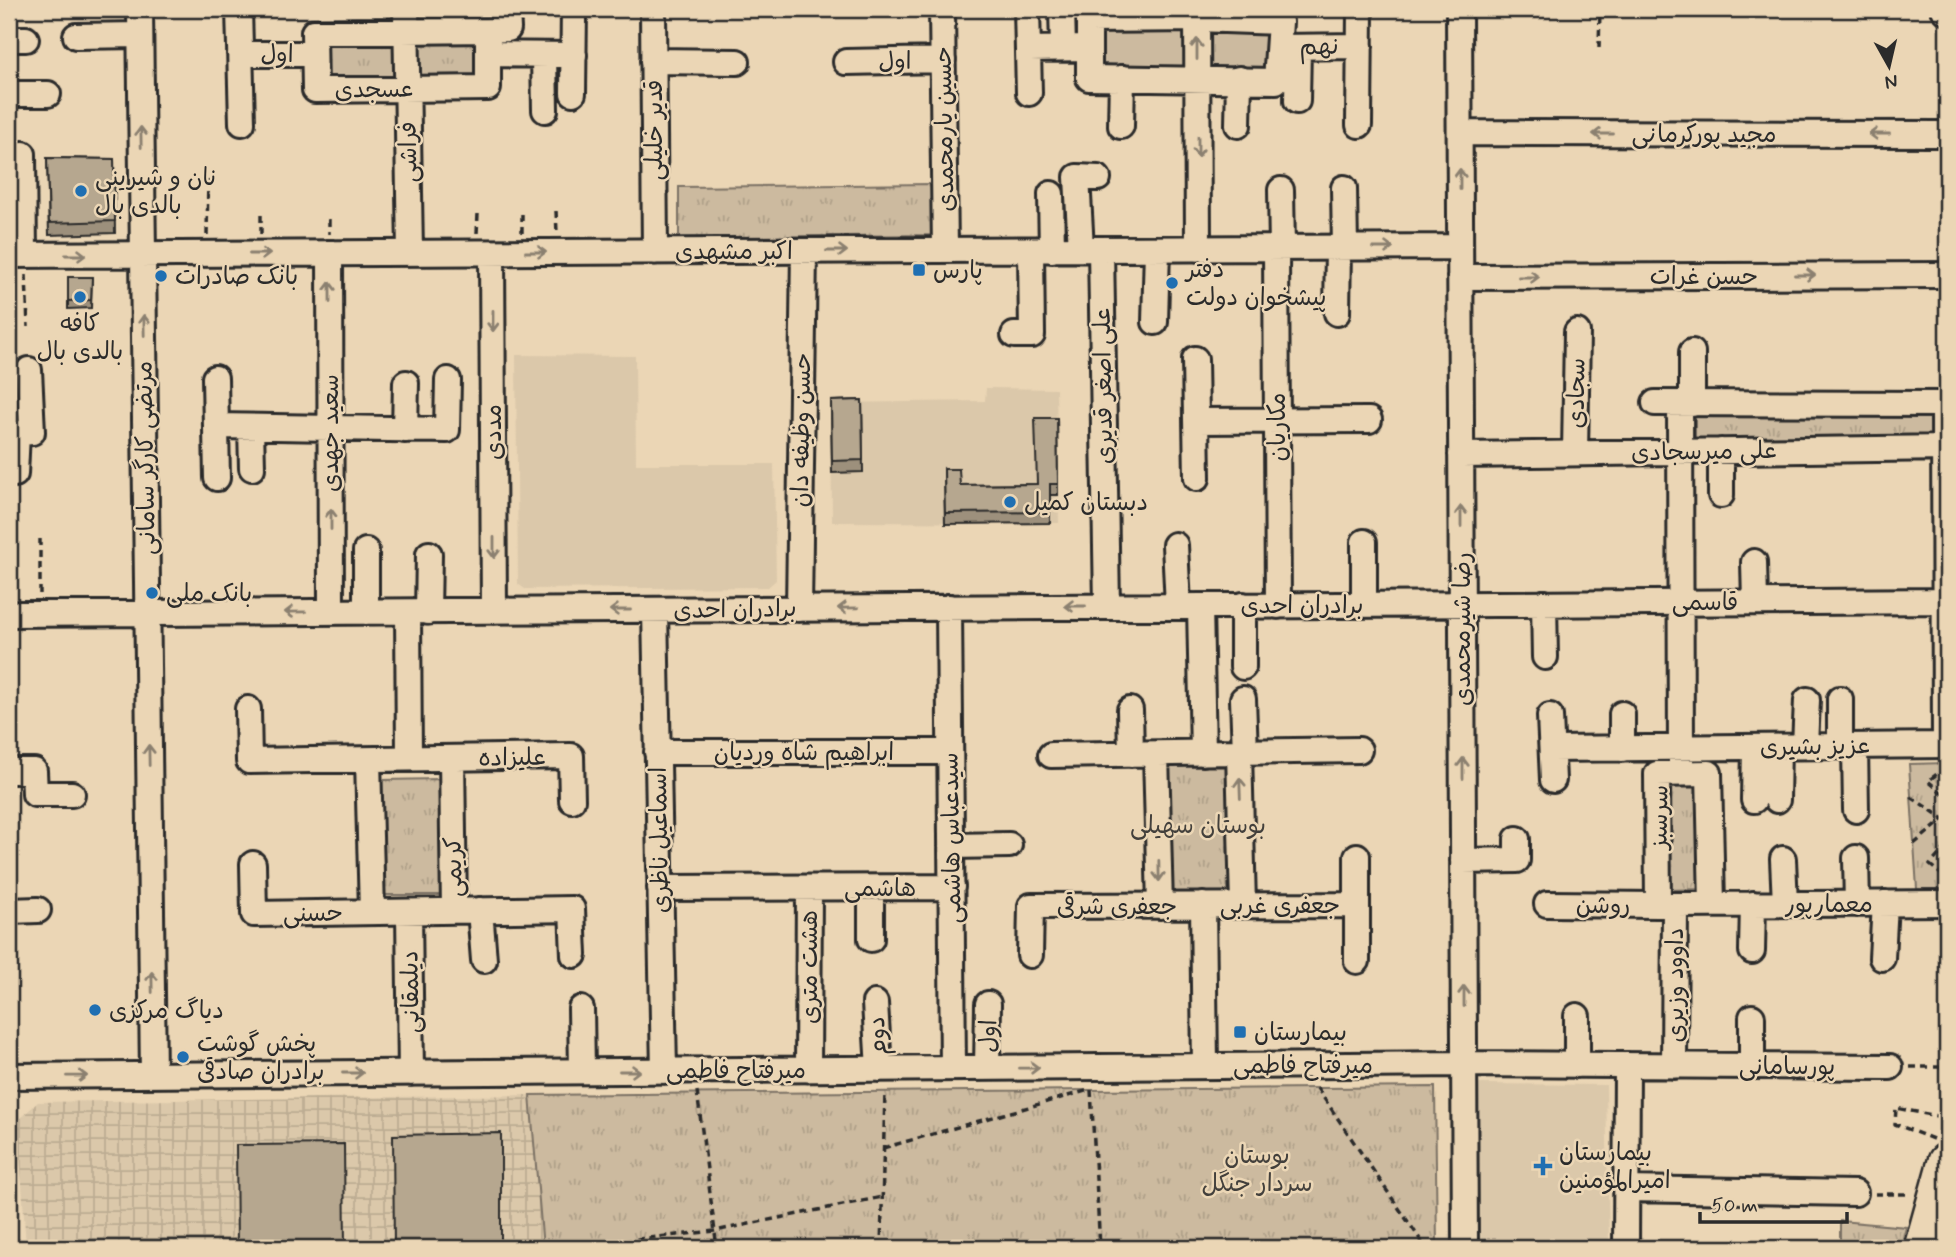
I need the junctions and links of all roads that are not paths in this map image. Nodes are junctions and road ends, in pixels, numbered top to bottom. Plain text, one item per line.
1 (139, 9) edge
2 (239, 9) edge
3 (508, 9) edge
4 (574, 9) edge
5 (653, 9) edge
6 (942, 9) edge
7 (1027, 9) edge
8 (1062, 9) edge
9 (1360, 9) edge
10 (1459, 9) edge
11 (1105, 14) edge
12 (1197, 14) edge
13 (406, 20) edge
14 (140, 34) junction
15 (76, 36) dead end
16 (488, 42) junction
17 (1360, 46) junction
18 (1089, 47) junction
19 (1289, 47) junction
20 (1030, 48) junction
21 (1063, 48) junction
22 (240, 54) junction
23 (314, 54) junction
24 (544, 55) junction
25 (574, 55) junction
26 (943, 60) junction
27 (653, 61) junction
28 (737, 62) dead end
29 (846, 62) dead end
30 (1122, 78) junction
31 (1197, 79) junction
32 (1239, 79) junction
33 (407, 89) junction
34 (573, 93) dead end
35 (1029, 93) dead end
36 (9, 94) edge
37 (48, 94) dead end
38 (1297, 101) dead end
39 (545, 110) dead end
40 (242, 123) dead end
41 (1238, 125) dead end
42 (1359, 125) dead end
43 (1121, 126) dead end
44 (1460, 134) junction
45 (1947, 134) edge
46 (23, 154) dead end
47 (1098, 178) dead end
48 (1344, 188) dead end
49 (1281, 190) dead end
50 (1051, 194) dead end
51 (1460, 247) junction
52 (1279, 248) junction
53 (1342, 248) junction
54 (1091, 249) junction
55 (1157, 249) junction
56 (1198, 249) junction
57 (946, 250) junction
58 (1042, 250) junction
59 (655, 251) junction
60 (804, 251) junction
61 (330, 253) junction
62 (410, 253) junction
63 (492, 253) junction
64 (143, 254) junction
65 (17, 255) edge
66 (1947, 275) edge
67 (1460, 277) junction
68 (1337, 313) dead end
69 (1156, 322) dead end
70 (1577, 332) dead end
71 (1031, 335) dead end
72 (1692, 352) dead end
73 (1195, 359) dead end
74 (29, 370) dead end
75 (215, 378) dead end
76 (448, 380) dead end
77 (406, 383) dead end
78 (1655, 403) dead end
79 (1946, 403) edge
80 (1686, 404) junction
81 (1277, 419) junction
82 (1369, 420) dead end
83 (1196, 421) junction
84 (216, 426) junction
85 (251, 427) junction
86 (330, 430) junction
87 (405, 430) junction
88 (13, 434) edge
89 (1946, 448) edge
90 (1721, 451) junction
91 (1681, 452) junction
92 (1575, 453) junction
93 (1461, 455) junction
94 (252, 468) dead end
95 (15, 474) dead end
96 (217, 478) dead end
97 (1197, 478) dead end
98 (1721, 495) dead end
99 (1364, 542) dead end
100 (1175, 545) dead end
101 (366, 551) dead end
102 (429, 554) dead end
103 (1754, 562) dead end
104 (1946, 601) edge
105 (1681, 602) junction
106 (1755, 602) junction
107 (1462, 603) junction
108 (1544, 603) junction
109 (1364, 604) junction
110 (1243, 605) junction
111 (1107, 606) junction
112 (1189, 606) junction
113 (1278, 606) junction
114 (949, 607) junction
115 (799, 609) junction
116 (655, 610) junction
117 (494, 611) junction
118 (331, 612) junction
119 (366, 612) junction
120 (418, 612) junction
121 (9, 614) edge
122 (147, 614) junction
123 (1545, 657) dead end
124 (1243, 667) dead end
125 (1243, 699) dead end
126 (1840, 699) dead end
127 (1807, 700) dead end
128 (248, 709) dead end
129 (1130, 710) dead end
130 (1622, 714) dead end
131 (1550, 716) dead end
132 (1805, 746) junction
133 (1848, 746) junction
134 (1767, 747) junction
135 (1682, 748) junction
136 (1622, 749) junction
137 (1359, 750) dead end
138 (1553, 750) junction
139 (657, 752) junction
140 (950, 752) junction
141 (1242, 752) junction
142 (1947, 752) edge
143 (1203, 753) junction
144 (1131, 754) junction
145 (1156, 754) junction
146 (1051, 755) dead end
147 (409, 758) junction
148 (452, 758) junction
149 (368, 760) junction
150 (9, 771) edge
151 (1681, 773) junction
152 (1553, 780) dead end
153 (72, 794) dead end
154 (572, 800) dead end
155 (1765, 800) dead end
156 (1856, 810) dead end
157 (1517, 839) dead end
158 (1009, 845) dead end
159 (951, 846) junction
160 (1357, 856) dead end
161 (1856, 858) dead end
162 (1783, 859) dead end
163 (1463, 861) junction
164 (253, 864) dead end
165 (952, 887) junction
166 (660, 888) junction
167 (809, 888) junction
168 (871, 888) junction
169 (1947, 903) edge
170 (1547, 904) dead end
171 (1712, 904) junction
172 (1753, 904) junction
173 (1785, 904) junction
174 (1857, 904) junction
175 (1885, 904) junction
176 (1203, 905) junction
177 (1243, 905) junction
178 (1357, 905) junction
179 (1667, 905) junction
180 (1160, 906) junction
181 (38, 910) dead end
182 (454, 910) junction
183 (480, 910) junction
184 (9, 911) edge
185 (372, 912) junction
186 (409, 912) junction
187 (871, 939) dead end
188 (1752, 951) dead end
189 (574, 955) dead end
190 (1030, 955) dead end
191 (1882, 958) dead end
192 (484, 960) dead end
193 (1357, 961) dead end
194 (875, 1003) dead end
195 (988, 1004) dead end
196 (581, 1009) dead end
197 (1577, 1016) dead end
198 (1752, 1017) dead end
199 (1464, 1064) junction
200 (1577, 1065) junction
201 (1627, 1065) junction
202 (1205, 1066) junction
203 (1674, 1066) junction
204 (1752, 1066) junction
205 (1890, 1067) road end
206 (953, 1068) junction
207 (987, 1068) junction
208 (808, 1070) junction
209 (582, 1071) junction
210 (664, 1071) junction
211 (411, 1073) junction
212 (153, 1075) junction
213 (9, 1076) edge
214 (882, 1080) junction
215 (1941, 1166) edge
216 (1626, 1189) junction
217 (1856, 1193) road end
218 (1465, 1248) edge
219 (1626, 1248) edge
220 (1923, 1248) edge

1 - 14 street, مرتضی کارگر سامانی
2 - 22 street
3 - 16 street
4 - 25 street
5 - 27 street, قدیر خلیلی
6 - 26 street, حسین یارمحمدی
7 - 20 street
8 - 21 street
9 - 17 street
10 - 44 street, رضا شیرمحمدی
11 - 12 street
11 - 18 street
12 - 19 street
31 -> 12 street
13 - 16 street, عسجدی
13 - 23 street, عسجدی
13 - 33 street, فراشی
14 - 15 street
64 -> 14 street, مرتضی کارگر سامانی
16 - 24 street, عسجدی
16 - 33 street, عسجدی
17 - 19 street, نهم
17 - 42 street
18 - 21 street
18 - 30 street
19 - 32 street
19 - 38 street
20 - 21 street
20 - 35 street
22 - 23 street, اول
22 - 40 street
23 - 33 street, عسجدی
24 - 25 street, عسجدی
24 - 39 street
25 - 34 street
26 - 29 street, اول
26 - 57 street, حسین یارمحمدی
27 - 28 street
27 - 59 street, قدیر خلیلی
30 - 31 street
30 - 43 street
31 - 32 street
31 -> 56 street
32 - 41 street
33 - 62 street, فراشی
36 - 37 street
45 -> 44 street, مجید پورکرمانی
51 -> 44 street, رضا شیرمحمدی
46 - 65 street
47 - 54 street, علی اصغر قدیری
48 - 53 street
49 - 52 street, مکاریان
50 - 58 street
53 -> 51 street, اکبر مشهدی
51 - 67 street, رضا شیرمحمدی
52 - 53 street, اکبر مشهدی
52 - 56 street, اکبر مشهدی
52 - 81 street, مکاریان
53 - 68 street
54 - 55 street, اکبر مشهدی
54 - 58 street, اکبر مشهدی
54 - 111 street, علی اصغر قدیری
55 - 56 street, اکبر مشهدی
55 - 69 street
57 - 58 street, اکبر مشهدی
60 -> 57 street, اکبر مشهدی
58 - 71 street
59 - 60 street, اکبر مشهدی
63 -> 59 street, اکبر مشهدی
60 - 115 street, حسن وظیفه دان
61 - 62 street, اکبر مشهدی
64 -> 61 street, اکبر مشهدی
86 -> 61 street, سعید جهدی
62 - 63 street, اکبر مشهدی
63 -> 117 street, مددی
65 -> 64 street, اکبر مشهدی
122 -> 64 street, مرتضی کارگر سامانی
67 -> 66 street, حسن غرات
67 - 93 street, رضا شیرمحمدی
70 - 92 street, سجادی
72 - 80 street
73 - 83 street
74 - 88 street
75 - 84 street
76 - 87 street
77 - 87 street
78 - 80 street
79 - 80 street
79 - 89 street
80 - 91 street
81 - 82 street
81 - 83 street
81 - 113 street, مکاریان
83 - 97 street
84 - 85 street
84 - 96 street
85 - 86 street
85 - 94 street
86 - 87 street
118 -> 86 street, سعید جهدی
88 - 95 street
89 - 90 street, علی میرسجادی
89 - 104 street
90 - 91 street, علی میرسجادی
90 - 98 street
91 - 92 street, علی میرسجادی
91 - 105 street
92 - 93 street, علی میرسجادی
107 -> 93 street, رضا شیرمحمدی
99 - 109 street
100 - 112 street
101 - 119 street
102 - 120 street
103 - 106 street
104 - 106 street, قاسمی
104 - 142 street
105 - 106 street, قاسمی
105 - 108 street, قاسمی
105 - 135 street
107 - 108 street, قاسمی
107 - 109 street, برادران احدی
163 -> 107 street, رضا شیرمحمدی
108 - 123 street
109 - 113 street, برادران احدی
110 - 112 street, برادران احدی
110 - 113 street, برادران احدی
110 - 124 street
111 - 112 street, برادران احدی
111 -> 114 street, برادران احدی
112 - 143 street
114 -> 115 street, برادران احدی
114 - 140 street, سیدعباس هاشمی
115 - 116 street, برادران احدی
116 -> 117 street, برادران احدی
116 - 139 street, اسماعیل ناظری
117 - 120 street, برادران احدی
118 - 119 street, برادران احدی
118 -> 122 street, برادران احدی
119 - 120 street, برادران احدی
120 - 147 street
121 - 122 street, برادران احدی
212 -> 122 street, مرتضی کارگر سامانی
125 - 141 street
126 - 133 street
127 - 132 street
128 - 149 street
129 - 144 street
130 - 136 street
131 - 138 street
132 - 133 street, عزیز بشیری
132 - 134 street, عزیز بشیری
133 - 142 street, عزیز بشیری
133 - 156 street
134 - 135 street, عزیز بشیری
134 - 155 street
135 - 136 street, عزیز بشیری
135 - 151 street
136 - 138 street, عزیز بشیری
137 - 141 street
138 - 152 street
139 - 140 street, ابراهیم شاه وردیان
139 - 166 street, اسماعیل ناظری
140 - 159 street, سیدعباس هاشمی
141 - 143 street
177 -> 141 street
143 - 145 street
144 - 145 street
144 - 146 street
145 -> 180 street
147 - 148 street
147 - 149 street
148 - 154 street, علیزاده
148 - 182 street, کریمی
149 - 185 street
150 - 153 street
151 - 171 street, سرسبز
151 - 179 street, سرسبز
157 - 163 street
158 - 159 street
159 - 165 street, سیدعباس هاشمی
160 - 178 street
161 - 174 street
162 - 173 street
199 -> 163 street, رضا شیرمحمدی
164 - 185 street, حسنی
165 - 168 street, هاشمی
165 - 206 street, سیدعباس هاشمی
166 - 167 street, هشت متری
166 - 210 street, اسماعیل ناظری
167 - 168 street, هاشمی
167 - 208 street, هشت متری
168 - 187 street
169 - 175 street, معمارپور
170 - 179 street, روشن
171 - 172 street, معمارپور
171 - 179 street
172 - 173 street, معمارپور
172 - 188 street
173 - 174 street, معمارپور
174 - 175 street, معمارپور
175 - 191 street
176 - 177 street, جعفری غربی
176 - 180 street, جعفری شرقی
176 - 202 street
177 - 178 street, جعفری غربی
178 - 193 street
179 - 203 street, داوود وزیری
180 - 190 street, جعفری شرقی
181 - 184 street
182 - 183 street
182 - 186 street, کریمی
183 - 189 street
183 - 192 street
185 - 186 street, کریمی
186 - 211 street, دیلمقانی
194 - 214 street, دوم
195 - 207 street, اول
196 - 209 street
197 - 200 street
198 - 204 street
199 - 200 street, پورسامانی
199 - 202 street, میرفتاح فاطمی
199 - 218 street, رضا شیرمحمدی
200 - 201 street, پورسامانی
201 - 203 street, پورسامانی
201 - 216 street
207 -> 202 street, میرفتاح فاطمی
203 - 204 street, پورسامانی
204 - 205 street, پورسامانی
206 - 207 street, میرفتاح فاطمی
206 - 214 street, میرفتاح فاطمی
208 - 210 street, میرفتاح فاطمی
208 - 214 street, میرفتاح فاطمی
209 -> 210 street, میرفتاح فاطمی
209 - 211 street, میرفتاح فاطمی
212 -> 211 street, میرفتاح فاطمی
213 -> 212 street, میرفتاح فاطمی
215 - 220 highway
216 - 217 street
216 - 219 street

